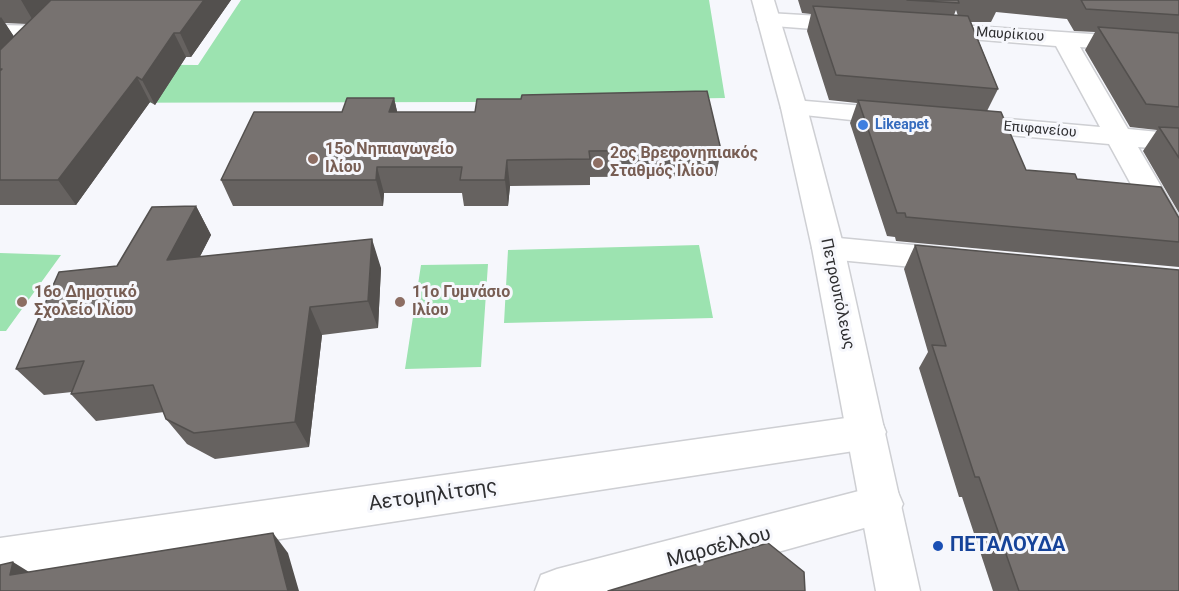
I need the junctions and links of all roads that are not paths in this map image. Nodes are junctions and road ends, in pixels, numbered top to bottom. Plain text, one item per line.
1 (765, 10) edge
2 (58, 16) edge
3 (875, 27) edge
4 (910, 29) edge
5 (0, 32) edge
6 (41, 33) junction
7 (1064, 39) junction
8 (1179, 47) edge
9 (16, 58) edge
10 (794, 108) junction
11 (1118, 136) junction
12 (1179, 142) edge
13 (1179, 244) edge
14 (828, 248) junction
15 (980, 262) edge
16 (867, 432) junction
17 (882, 504) junction
18 (0, 560) edge
19 (557, 591) edge
20 (898, 591) edge

1 - 3 street
1 - 10 street, Πετρουπόλεως
2 - 6 street
4 - 7 street, Μαυρίκιου
5 - 6 street
6 - 9 street
7 - 8 street, Μαυρίκιου
7 - 11 street
10 - 11 street, Επιφανείου
10 - 14 street, Πετρουπόλεως
11 - 12 street, Επιφανείου
11 - 13 street
14 - 15 street
14 - 16 street, Πετρουπόλεως
16 - 17 street, Πετρουπόλεως
16 - 18 street, Αετομηλίτσης
17 - 19 street, Μαρσέλλου
17 - 20 street, Πετρουπόλεως

